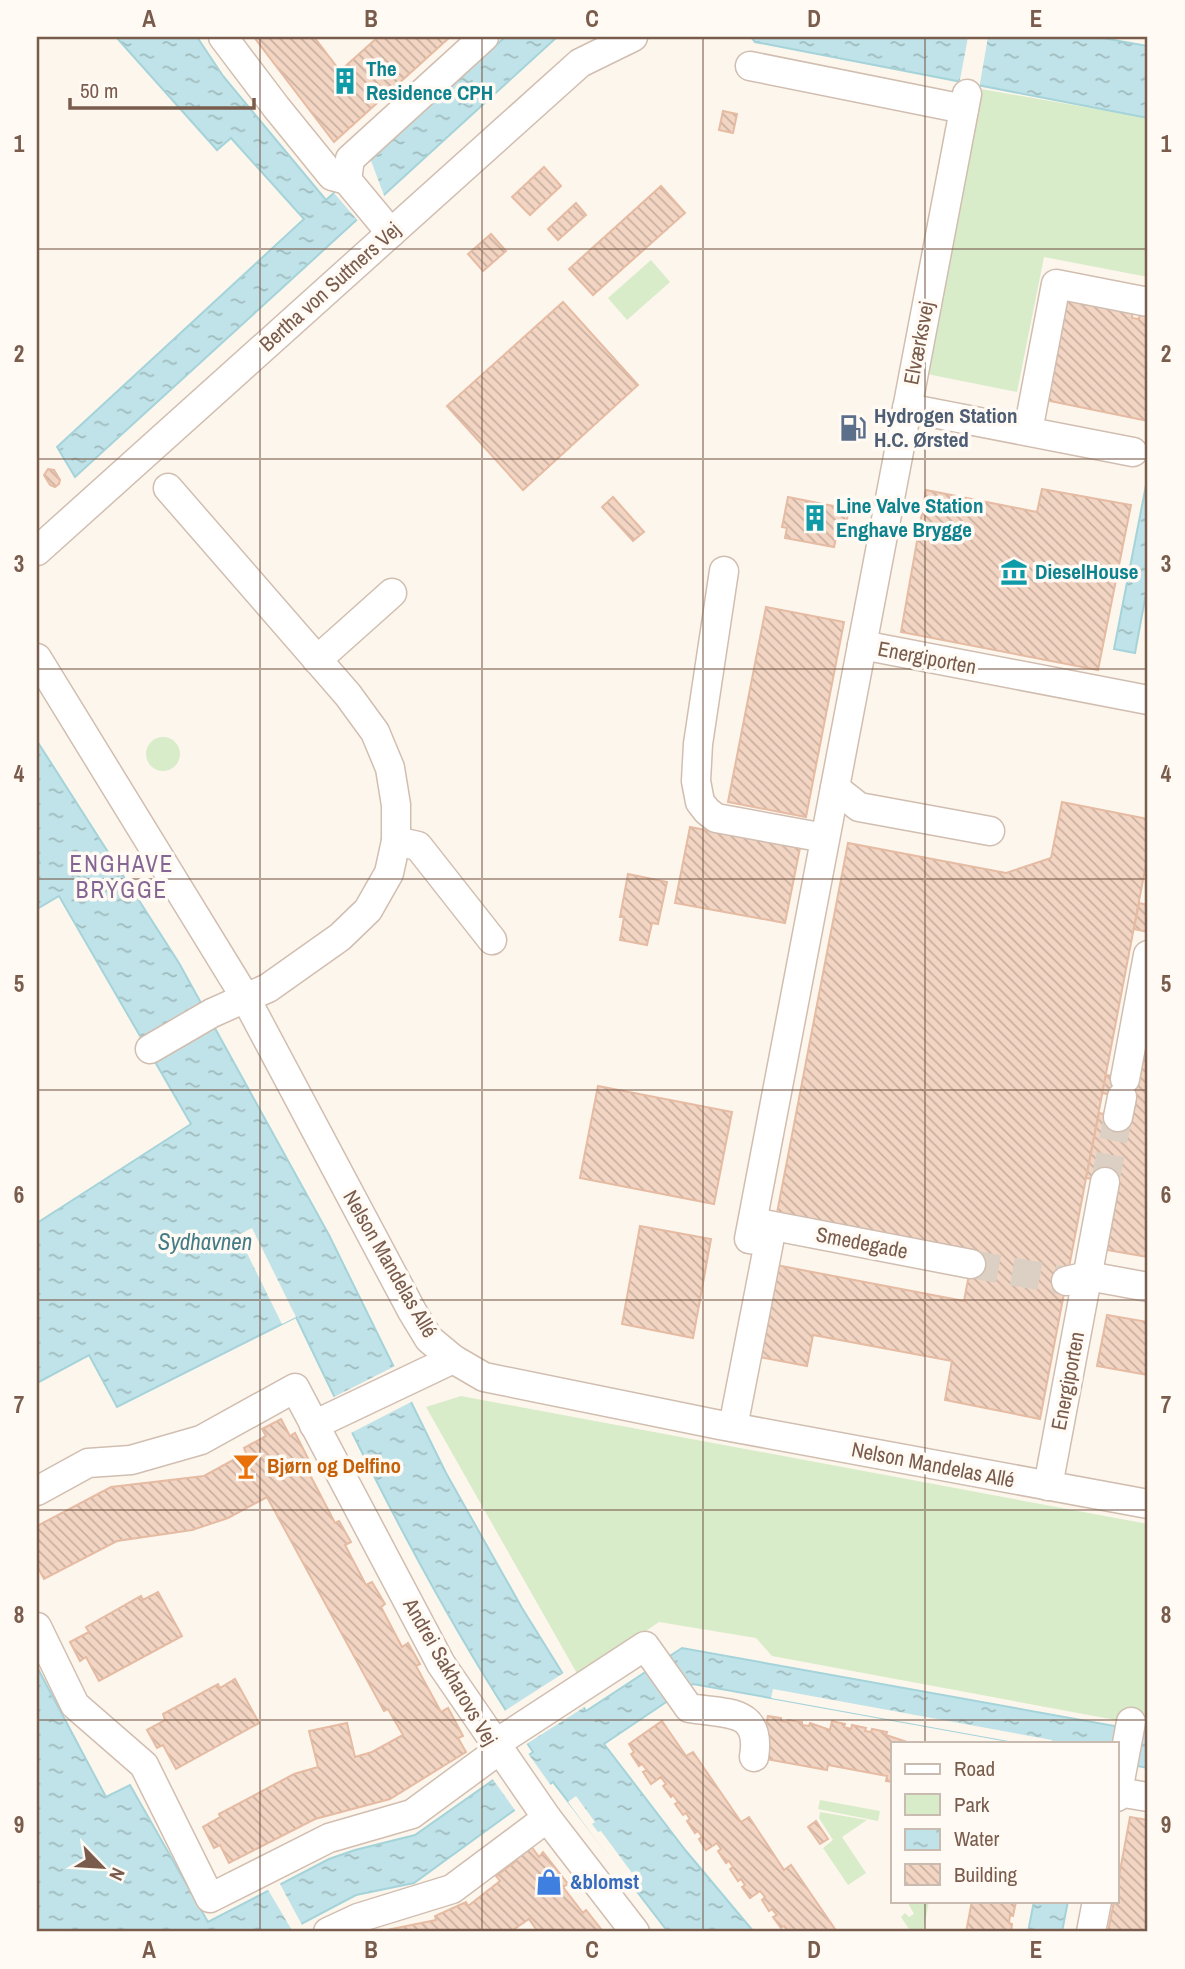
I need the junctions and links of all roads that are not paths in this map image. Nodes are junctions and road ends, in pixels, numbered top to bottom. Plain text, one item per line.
1 (223, 37) edge
2 (484, 37) edge
3 (633, 37) edge
4 (750, 66) dead end
5 (347, 180) junction
6 (391, 233) junction
7 (1148, 302) edge
8 (907, 408) junction
9 (1028, 431) junction
10 (1133, 452) dead end
11 (168, 488) dead end
12 (37, 551) edge
13 (724, 571) dead end
14 (392, 593) dead end
15 (862, 645) junction
16 (37, 657) edge
17 (317, 660) junction
18 (1148, 700) edge
19 (835, 788) junction
20 (990, 831) dead end
21 (825, 838) junction
22 (396, 841) junction
23 (492, 940) dead end
24 (1148, 955) edge
25 (245, 997) junction
26 (150, 1049) dead end
27 (1121, 1097) tunnel mouth
28 (1105, 1182) tunnel mouth
29 (753, 1222) junction
30 (971, 1264) tunnel mouth
31 (1077, 1278) junction
32 (1148, 1287) edge
33 (453, 1359) junction
34 (326, 1420) junction
35 (733, 1427) junction
36 (1048, 1486) junction
37 (37, 1491) edge
38 (1148, 1504) edge
39 (37, 1627) edge
40 (1131, 1722) dead end
41 (505, 1747) junction
42 (754, 1757) dead end
43 (1118, 1789) edge
44 (1148, 1797) edge
45 (541, 1810) junction
46 (1097, 1902) edge
47 (328, 1932) edge
48 (635, 1932) edge
49 (1091, 1932) edge

1 - 5 street
2 - 5 street
3 - 6 street, Bertha von Suttners Vej
4 - 8 street, Elværksvej
5 - 6 street
6 - 12 street, Bertha von Suttners Vej
7 - 9 street
8 - 9 street, Elværksvej
8 - 15 street, Energiporten
9 - 10 street, Elværksvej
11 - 17 street
13 - 21 street
14 - 17 street
15 - 18 street, Energiporten
15 - 19 street
16 - 25 street, Nelson Mandelas Allé
17 - 22 street
19 - 20 street
19 - 21 street
21 - 29 street
22 - 23 street
22 - 25 street
24 - 27 street
25 - 26 street
25 - 33 street, Nelson Mandelas Allé
28 - 31 street, Energiporten
29 - 30 street, Smedegade
29 - 35 street
31 - 32 street
31 - 36 street, Energiporten
33 - 34 street
33 - 35 street, Nelson Mandelas Allé
34 - 37 street, Andrei Sakharovs Vej
34 - 41 street, Andrei Sakharovs Vej
35 - 36 street, Nelson Mandelas Allé
36 - 38 street, Nelson Mandelas Allé
39 - 41 street, Andrei Sakharovs Vej
40 - 43 street
41 - 42 street
41 - 45 street
43 - 44 street
45 - 47 street
45 - 48 street
46 - 49 street

